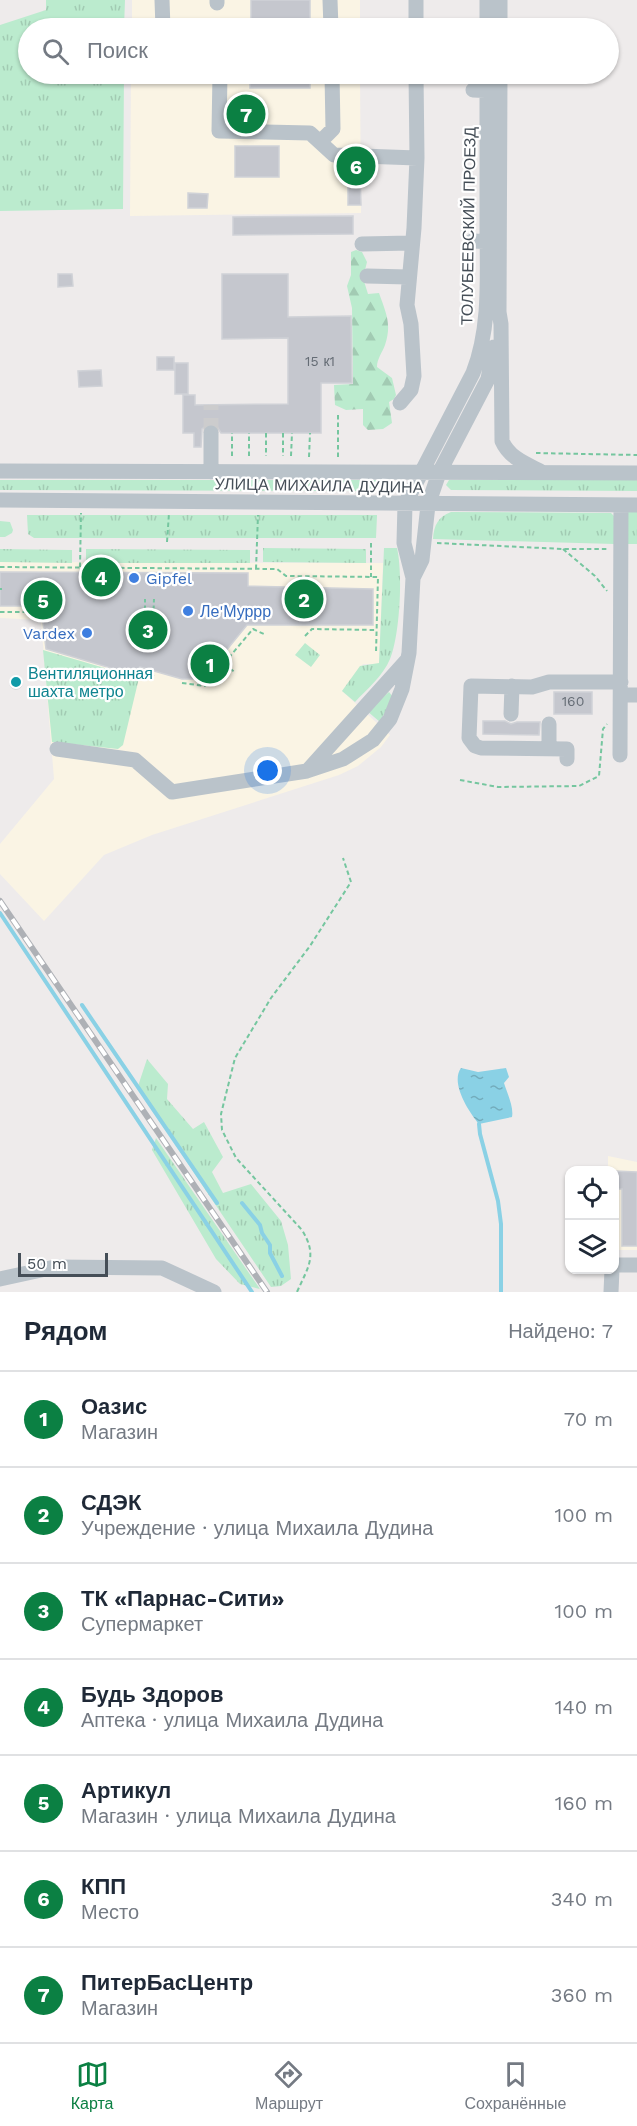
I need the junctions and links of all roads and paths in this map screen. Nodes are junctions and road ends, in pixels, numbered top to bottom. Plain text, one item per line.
1 (162, 0) edge
2 (330, 0) edge
3 (416, 0) edge
4 (488, 0) edge
5 (500, 0) edge
6 (163, 18) edge
7 (331, 18) edge
8 (416, 18) edge
9 (487, 18) edge
10 (500, 18) edge
11 (220, 84) edge
12 (332, 84) edge
13 (416, 84) edge
14 (487, 84) edge
15 (492, 84) edge
16 (487, 91) junction
17 (320, 142) junction
18 (417, 158) junction
19 (486, 241) junction
20 (411, 243) junction
21 (362, 244) dead end
22 (367, 276) dead end
23 (408, 277) junction
24 (499, 312) junction
25 (400, 403) dead end
26 (338, 416) dead end
27 (211, 433) tunnel mouth
28 (232, 433) dead end
29 (249, 433) dead end
30 (266, 433) dead end
31 (283, 433) dead end
32 (292, 433) dead end
33 (310, 433) dead end
34 (244, 438) dead end
35 (249, 438) junction
36 (530, 453) dead end
37 (637, 455) edge
38 (232, 456) dead end
39 (249, 456) dead end
40 (266, 456) dead end
41 (283, 456) dead end
42 (291, 456) dead end
43 (309, 457) dead end
44 (338, 457) dead end
45 (0, 471) edge
46 (211, 472) junction
47 (420, 473) junction
48 (439, 473) junction
49 (542, 473) junction
50 (637, 473) edge
51 (0, 500) edge
52 (405, 504) junction
53 (428, 505) junction
54 (621, 505) junction
55 (637, 506) edge
56 (81, 513) dead end
57 (169, 513) dead end
58 (258, 513) dead end
59 (167, 543) dead end
60 (371, 543) dead end
61 (434, 543) dead end
62 (563, 549) junction
63 (621, 549) junction
64 (0, 567) edge
65 (80, 568) junction
66 (256, 569) junction
67 (371, 577) junction
68 (413, 578) junction
69 (145, 599) dead end
70 (154, 599) dead end
71 (0, 612) edge
72 (42, 612) dead end
73 (621, 614) junction
74 (637, 620) edge
75 (145, 625) dead end
76 (153, 625) dead end
77 (376, 630) junction
78 (266, 635) dead end
79 (305, 636) dead end
80 (376, 653) dead end
81 (407, 660) junction
82 (224, 664) junction
83 (139, 672) dead end
84 (236, 673) dead end
85 (154, 676) dead end
86 (182, 683) dead end
87 (512, 686) junction
88 (621, 688) junction
89 (637, 695) edge
90 (511, 714) dead end
91 (549, 724) dead end
92 (57, 749) dead end
93 (549, 749) junction
94 (620, 755) dead end
95 (567, 759) dead end
96 (307, 771) junction
97 (343, 858) dead end
98 (619, 1265) edge
99 (637, 1265) edge
100 (612, 1274) edge
101 (0, 1279) edge
102 (214, 1292) edge
103 (297, 1292) edge
104 (611, 1292) edge

1 - 6 street
2 - 7 street
3 - 8 street
4 - 9 street
5 - 10 street
11 - 17 street
12 - 17 street
13 - 18 street
14 - 16 street, ТОЛУБЕЕВСКИЙ ПРОЕЗД
15 - 16 street, ТОЛУБЕЕВСКИЙ ПРОЕЗД
16 - 19 street, ТОЛУБЕЕВСКИЙ ПРОЕЗД
17 - 18 street
18 - 20 street
19 - 24 street, ТОЛУБЕЕВСКИЙ ПРОЕЗД
19 - 47 street, ТОЛУБЕЕВСКИЙ ПРОЕЗД
20 - 21 street
20 - 23 street
22 - 23 street
23 - 25 street
24 - 48 street, ТОЛУБЕЕВСКИЙ ПРОЕЗД
24 - 49 street, ТОЛУБЕЕВСКИЙ ПРОЕЗД
26 - 44 path
27 - 46 street
28 - 38 path
29 - 35 path
30 - 40 path
31 - 41 path
32 - 42 path
33 - 43 path
34 - 35 path
35 - 39 path
36 - 37 path
45 - 46 street, УЛИЦА МИХАИЛА ДУДИНА
46 - 47 street, УЛИЦА МИХАИЛА ДУДИНА
47 - 48 street, УЛИЦА МИХАИЛА ДУДИНА
47 - 52 street, ТОЛУБЕЕВСКИЙ ПРОЕЗД
48 - 49 street, УЛИЦА МИХАИЛА ДУДИНА
48 - 53 street, ТОЛУБЕЕВСКИЙ ПРОЕЗД
49 - 50 street, УЛИЦА МИХАИЛА ДУДИНА
51 - 52 street, УЛИЦА МИХАИЛА ДУДИНА
52 - 53 street, УЛИЦА МИХАИЛА ДУДИНА
52 - 68 street
53 - 54 street, УЛИЦА МИХАИЛА ДУДИНА
53 - 68 street, ТОЛУБЕЕВСКИЙ ПРОЕЗД
54 - 55 street, УЛИЦА МИХАИЛА ДУДИНА
54 - 63 street
56 - 65 path
57 - 59 path
58 - 66 path
60 - 67 path
61 - 62 path
62 - 63 path
62 - 73 path
63 - 73 street
64 - 65 path
65 - 66 path
66 - 67 path
67 - 77 path
68 - 81 street
69 - 75 path
70 - 76 path
71 - 72 path
73 - 74 street
73 - 88 street
77 - 79 path
77 - 80 path
78 - 82 path
81 - 96 street
81 - 96 street
82 - 84 path
82 - 86 path
83 - 85 path
87 - 88 street
87 - 90 street
87 - 93 street
88 - 89 street
88 - 94 street
91 - 93 street
92 - 96 street
93 - 95 street
97 - 103 path
98 - 99 street
100 - 104 street
101 - 102 street

